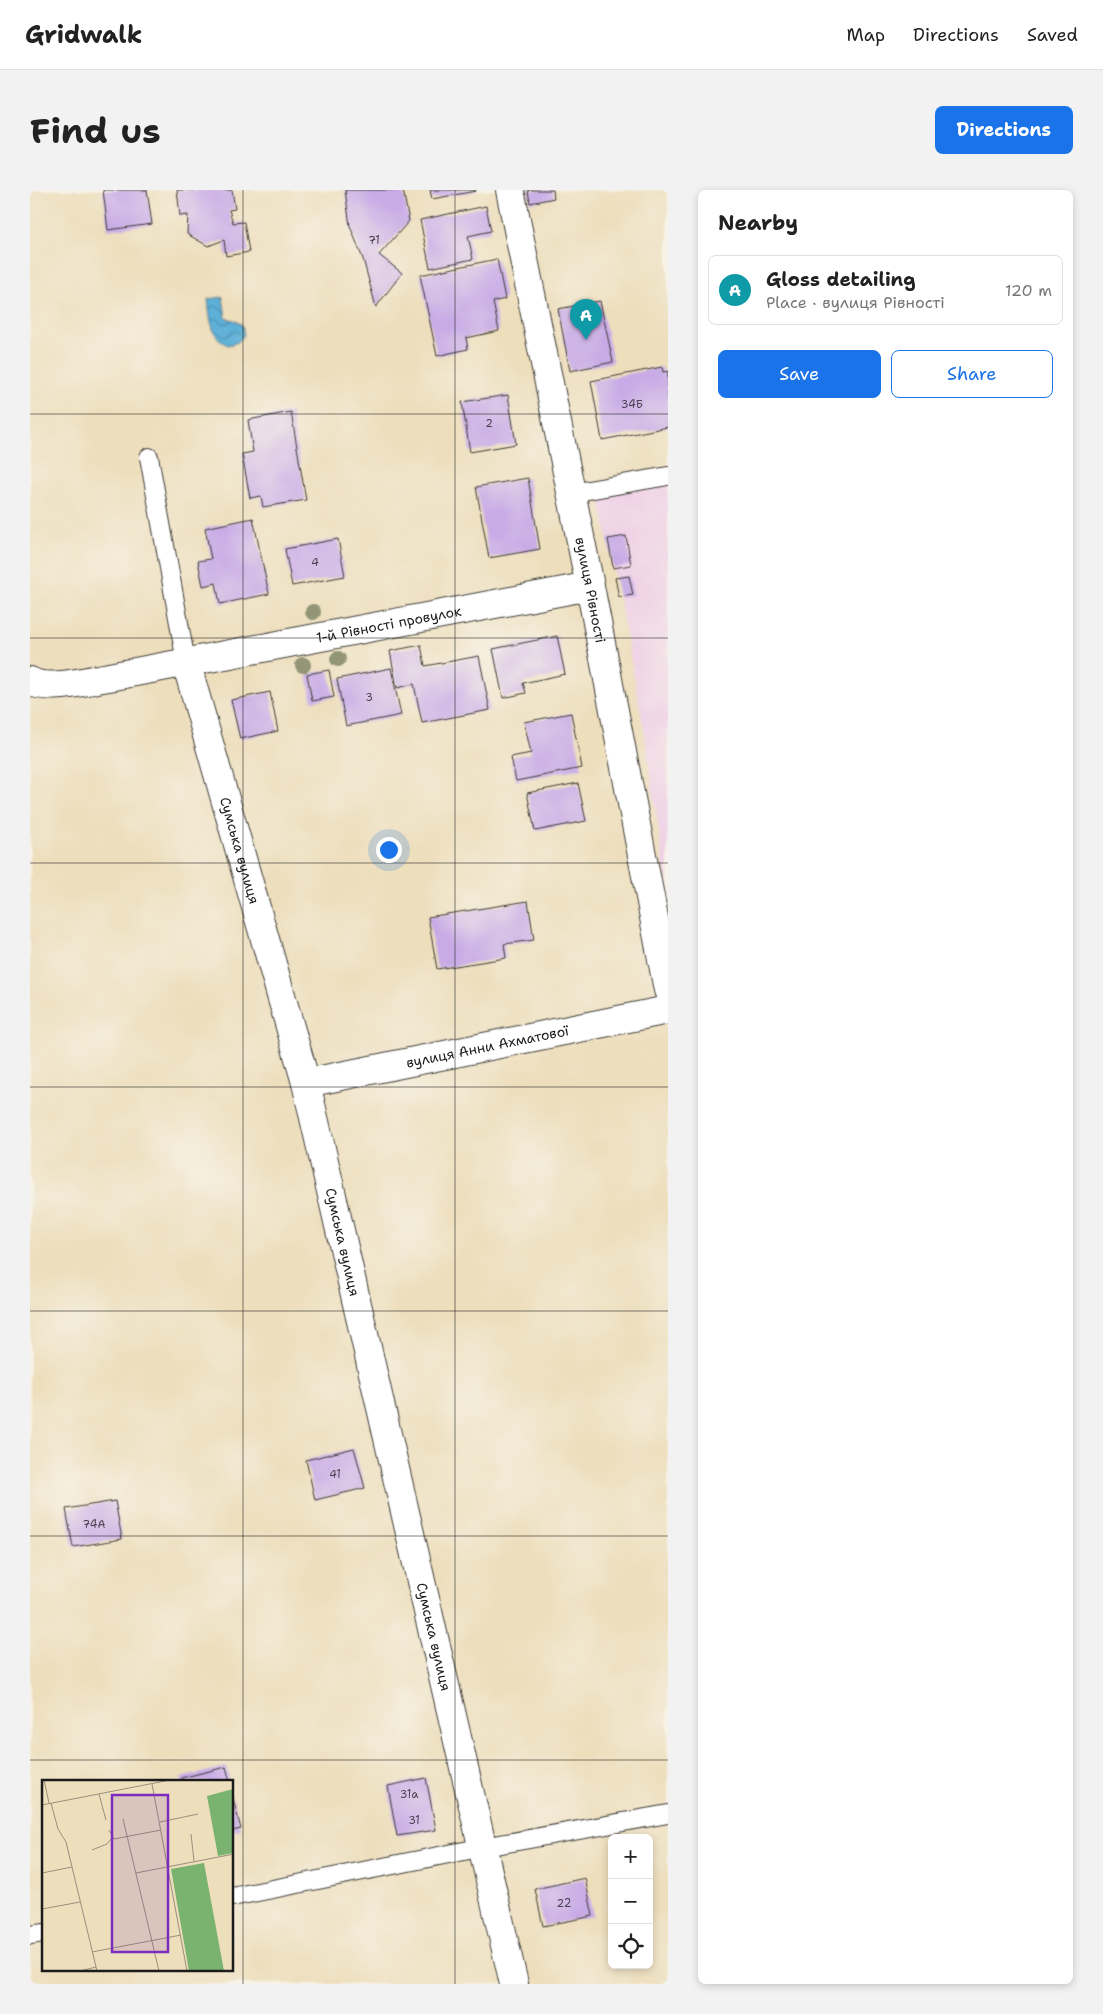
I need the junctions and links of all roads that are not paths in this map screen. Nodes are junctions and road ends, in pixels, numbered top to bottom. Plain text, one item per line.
1 (510, 190) edge
2 (149, 457) dead end
3 (668, 476) edge
4 (571, 494) junction
5 (590, 586) junction
6 (186, 662) junction
7 (30, 681) edge
8 (668, 990) edge
9 (668, 1010) edge
10 (306, 1083) junction
11 (668, 1814) edge
12 (484, 1847) junction
13 (234, 1897) edge
14 (514, 1984) edge

1 - 4 street, вулиця Рівності
2 - 6 lane
3 - 4 lane
4 - 5 street, вулиця Рівності
5 - 6 street, 1-й Рівності провулок
5 - 8 street, вулиця Рівності
6 - 7 street
6 - 10 street, Сумська вулиця
9 - 10 street, вулиця Анни Ахматової
10 - 12 street, Сумська вулиця
11 - 12 lane
12 - 13 lane
12 - 14 street, Сумська вулиця

